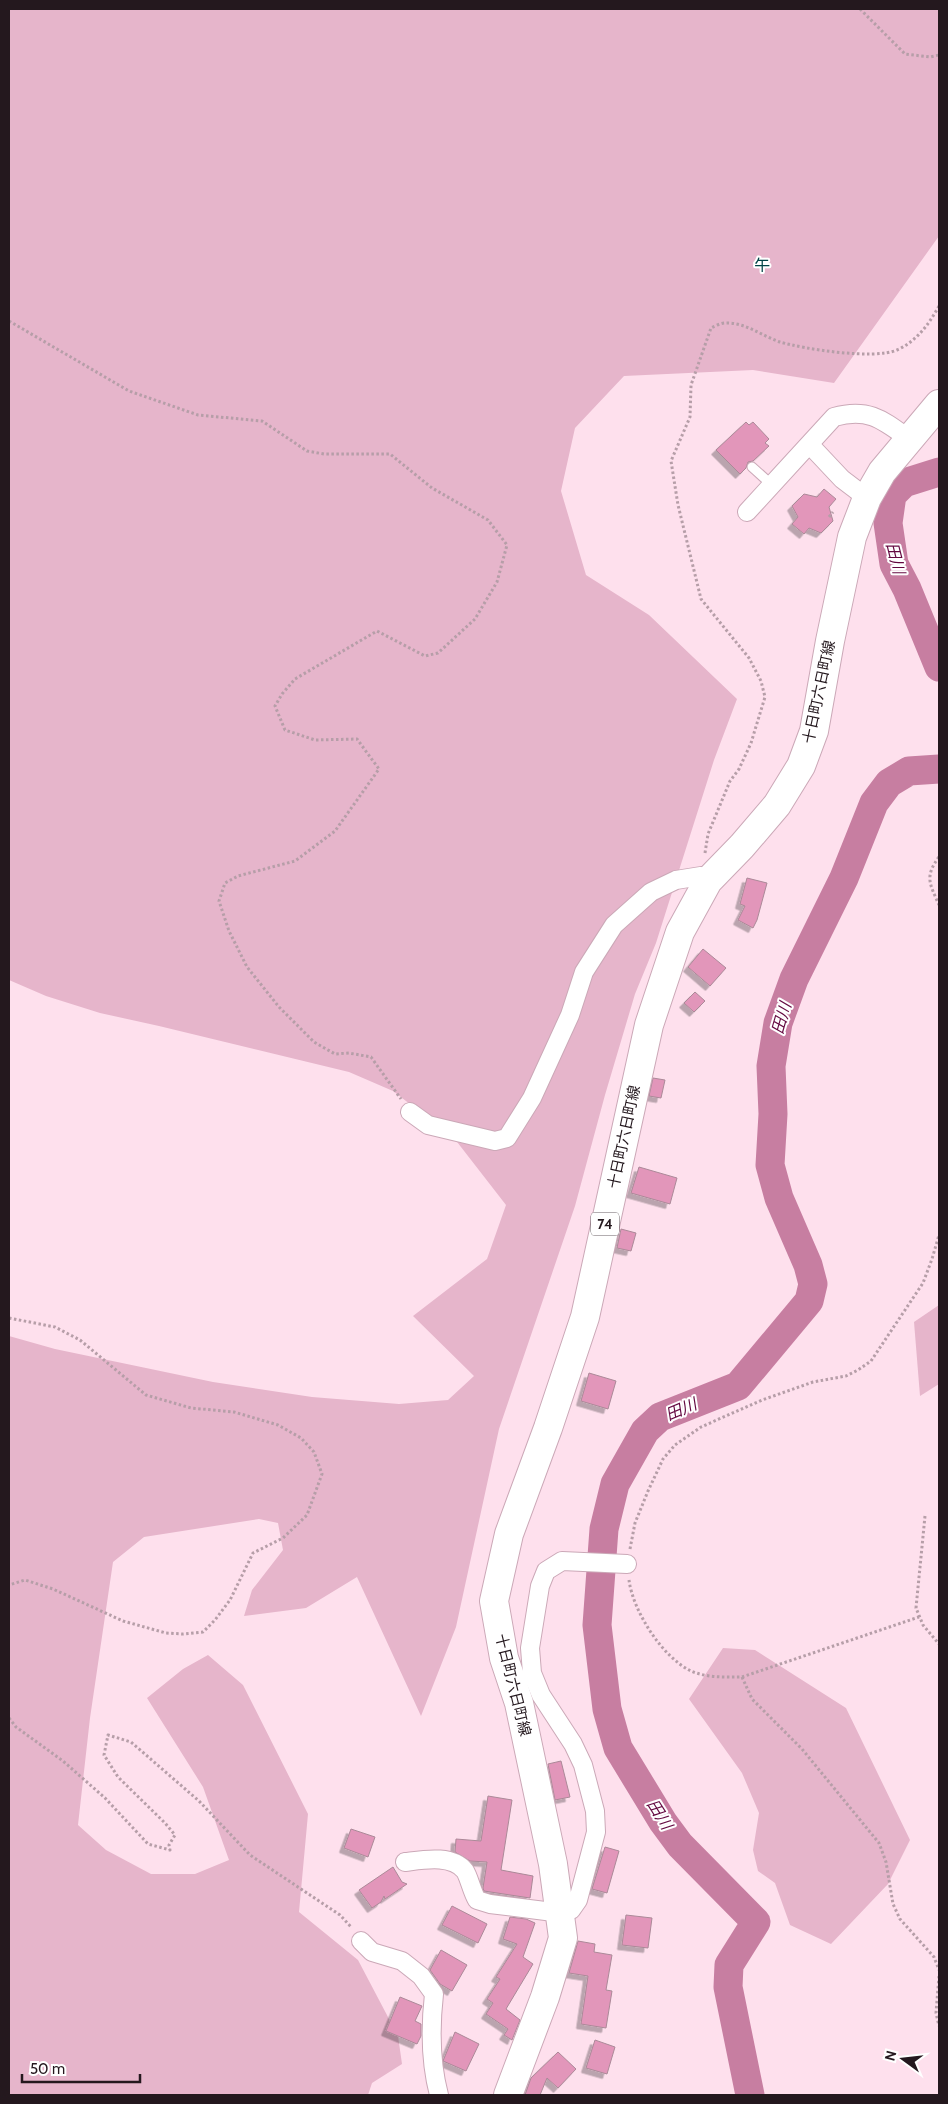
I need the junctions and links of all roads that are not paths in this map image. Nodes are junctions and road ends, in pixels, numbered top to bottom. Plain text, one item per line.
1 (939, 404) edge
2 (910, 439) junction
3 (810, 445) junction
4 (752, 467) dead end
5 (772, 485) junction
6 (867, 498) junction
7 (747, 512) dead end
8 (705, 878) junction
9 (410, 1112) road end
10 (628, 1564) road end
11 (405, 1862) dead end
12 (561, 1913) junction
13 (361, 1941) road end
14 (439, 2095) edge
15 (508, 2095) edge

1 - 2 main road, 十日町六日町線 / 74
2 - 3 street
2 - 6 main road, 十日町六日町線 / 74
3 - 5 street
3 - 6 street
4 - 5 lane
5 - 7 street
6 - 8 main road, 十日町六日町線 / 74
8 - 9 street
8 - 12 main road, 十日町六日町線 / 74
10 - 12 street
11 - 12 street
12 - 15 main road, 十日町六日町線 / 74
13 - 14 street

